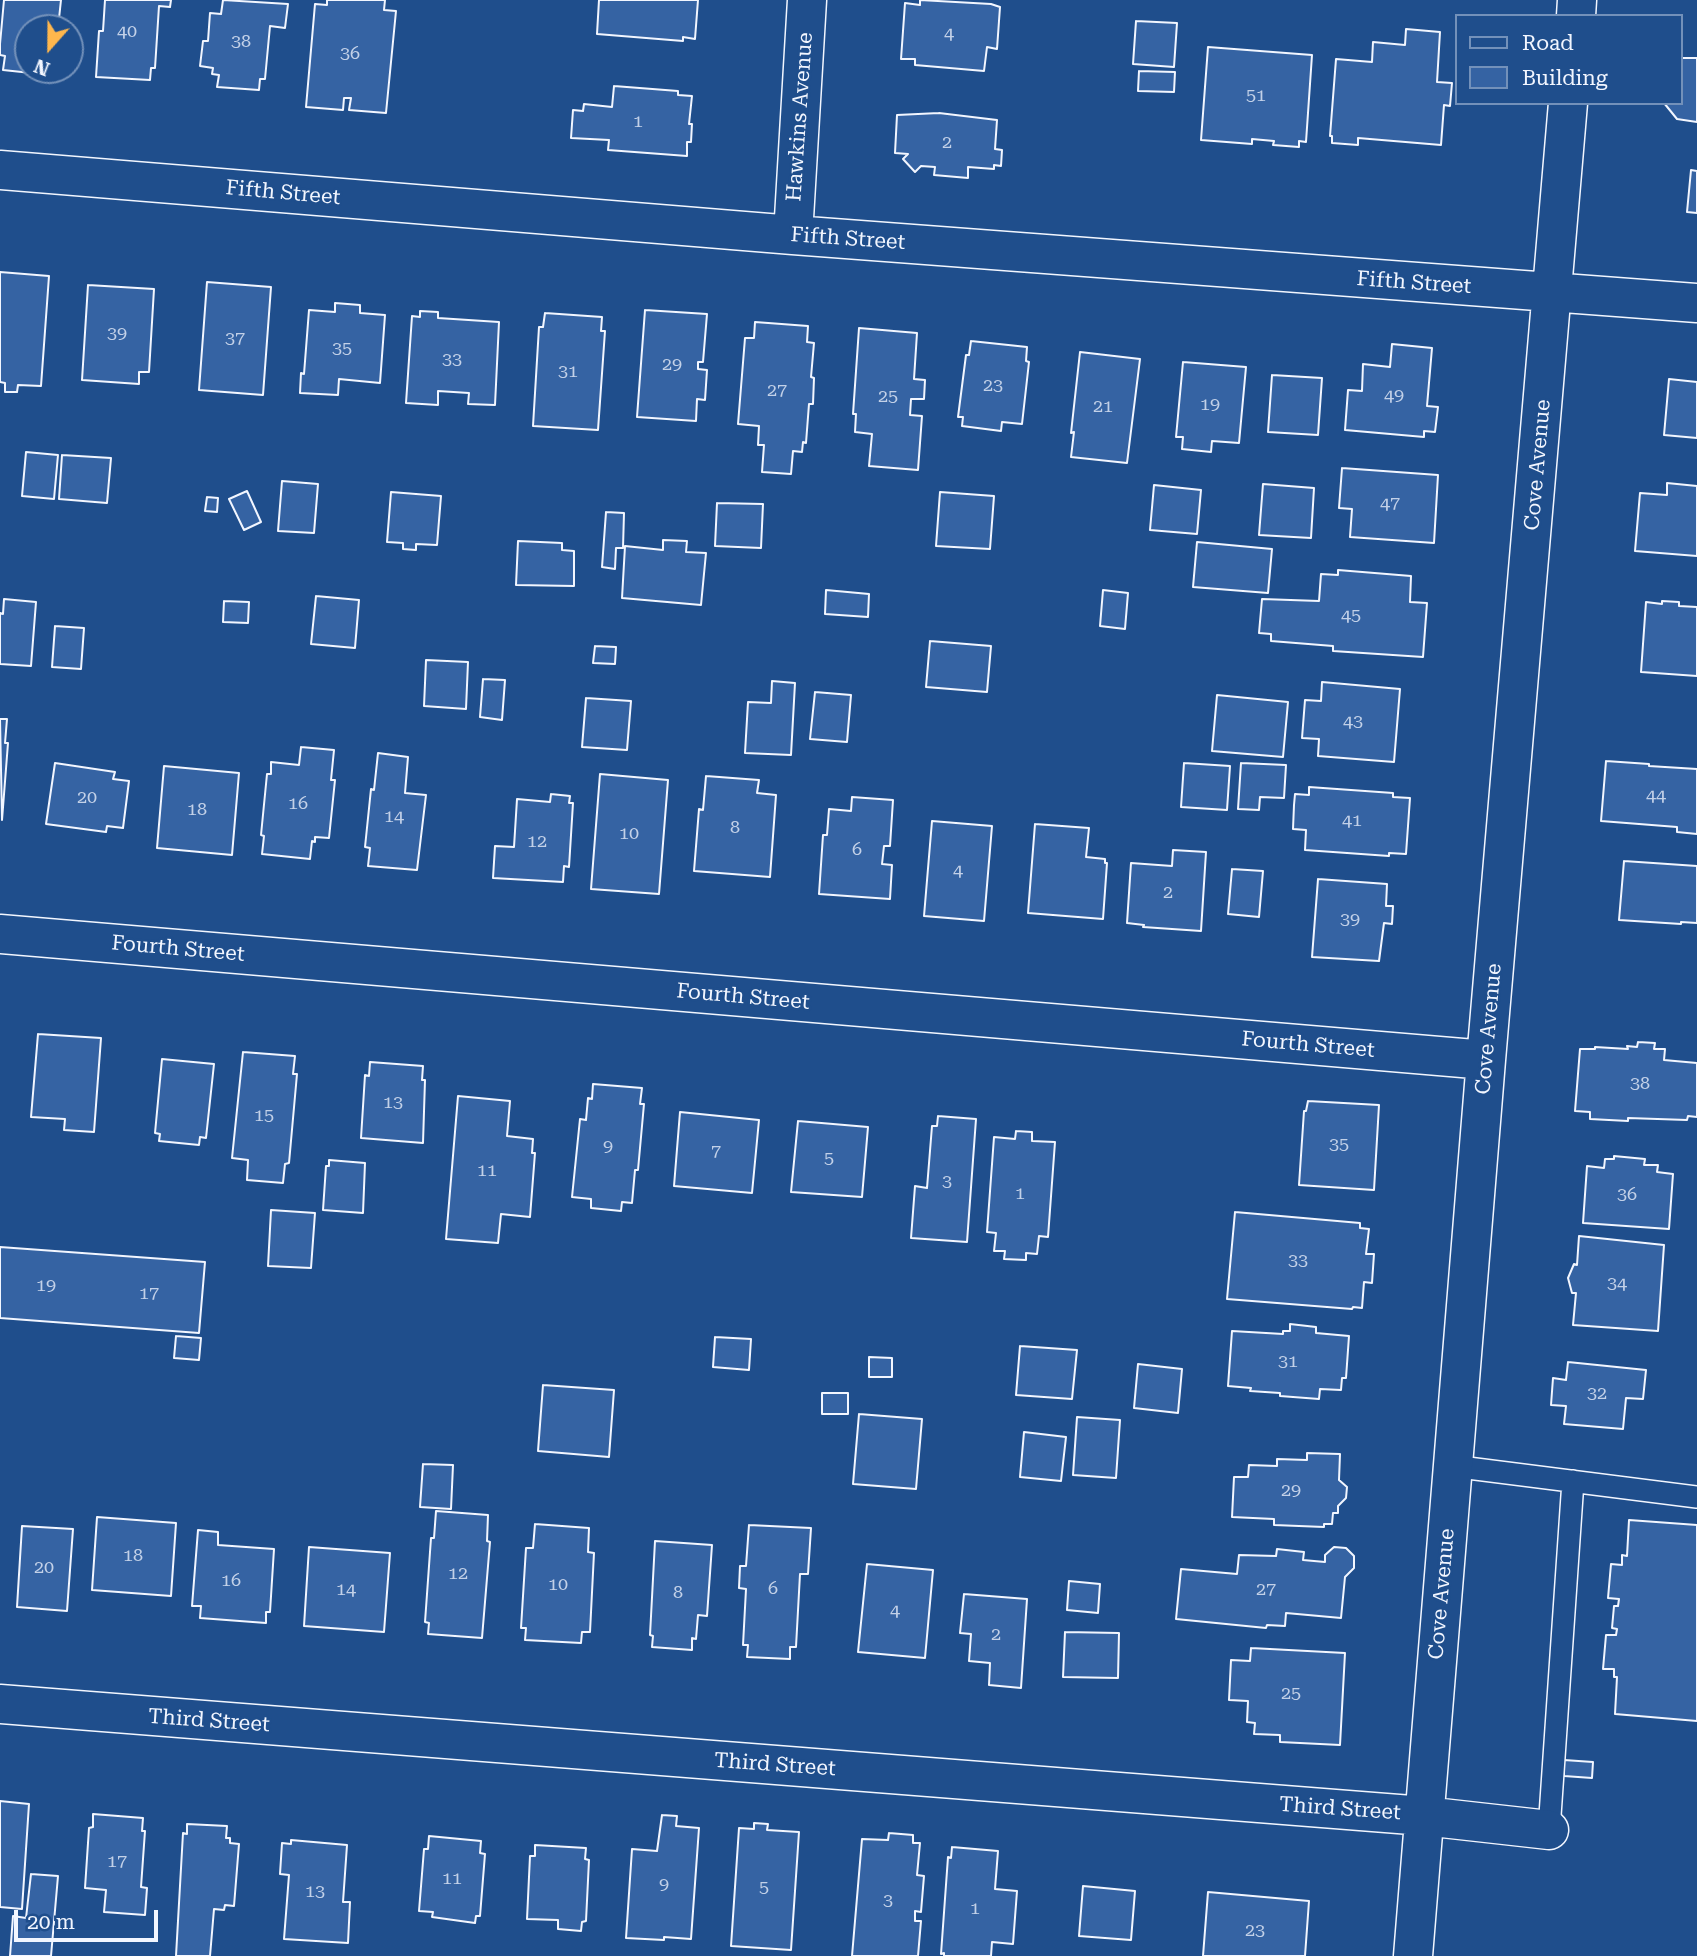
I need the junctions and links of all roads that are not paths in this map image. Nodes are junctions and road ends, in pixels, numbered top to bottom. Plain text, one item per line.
1 (807, 0) edge
2 (1568, 105) edge
3 (0, 170) edge
4 (793, 235) junction
5 (1552, 293) junction
6 (1697, 303) edge
7 (0, 934) edge
8 (1486, 1060) junction
9 (1452, 1466) junction
10 (1573, 1481) junction
11 (1697, 1497) edge
12 (0, 1704) edge
13 (1424, 1816) junction
14 (1549, 1830) joint
15 (1413, 1956) edge

1 - 4 street, Hawkins Avenue
2 - 5 street, Cove Avenue
3 - 4 street, Fifth Street
4 - 5 street, Fifth Street
5 - 6 street, Fifth Street
5 - 8 street, Cove Avenue
7 - 8 street, Fourth Street
8 - 9 street, Cove Avenue
9 - 10 lane
9 - 13 street, Cove Avenue
10 - 11 lane
10 - 14 lane
12 - 13 street, Third Street
13 - 14 street, Third Street
13 - 15 street, Cove Avenue

